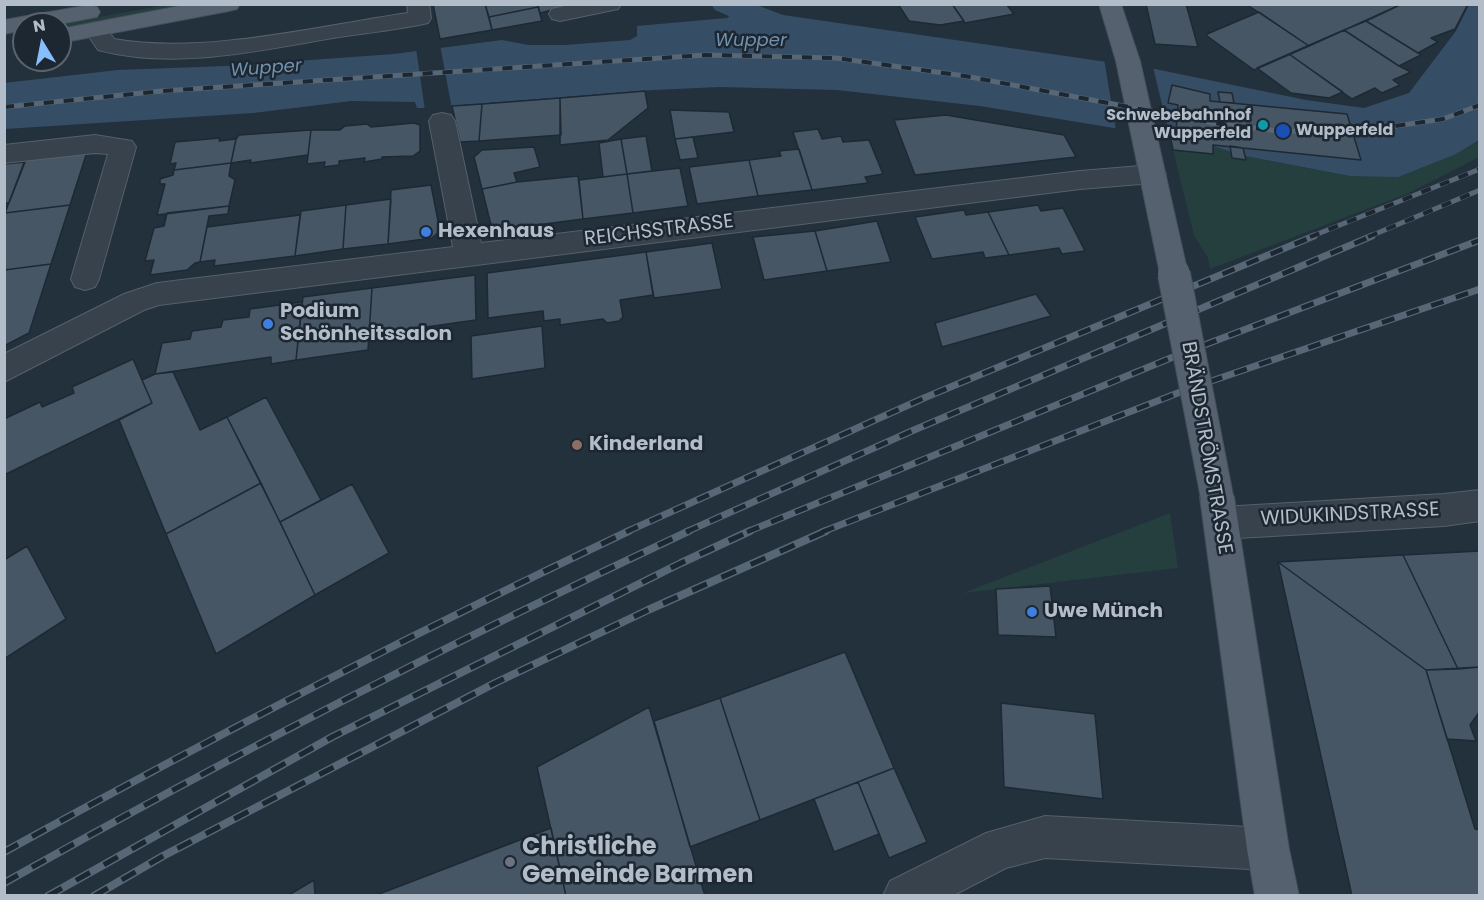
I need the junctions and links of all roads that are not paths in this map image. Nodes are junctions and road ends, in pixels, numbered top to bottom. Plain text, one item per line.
1 (129, 4) edge
2 (229, 4) edge
3 (418, 4) edge
4 (610, 4) edge
5 (1110, 4) edge
6 (560, 14) dead end
7 (4, 27) edge
8 (96, 29) junction
9 (72, 34) edge
10 (442, 121) dead end
11 (4, 154) edge
12 (1153, 174) junction
13 (469, 254) junction
14 (85, 279) dead end
15 (4, 369) edge
16 (1479, 505) edge
17 (1219, 510) junction
18 (1268, 849) junction
19 (905, 896) edge
20 (1277, 896) edge

1 - 7 main road
2 - 8 main road
3 - 8 street
4 - 6 street
5 - 12 main road, BRÄNDSTRÖMSTRASSE
8 - 9 main road
10 - 13 street
11 - 14 street
12 - 13 street, REICHSSTRASSE
12 - 17 main road, BRÄNDSTRÖMSTRASSE, bridge
13 - 15 street, REICHSSTRASSE
16 - 17 street, WIDUKINDSTRASSE
17 - 18 main road, BRÄNDSTRÖMSTRASSE
18 - 19 street
18 - 20 main road, BRÄNDSTRÖMSTRASSE

